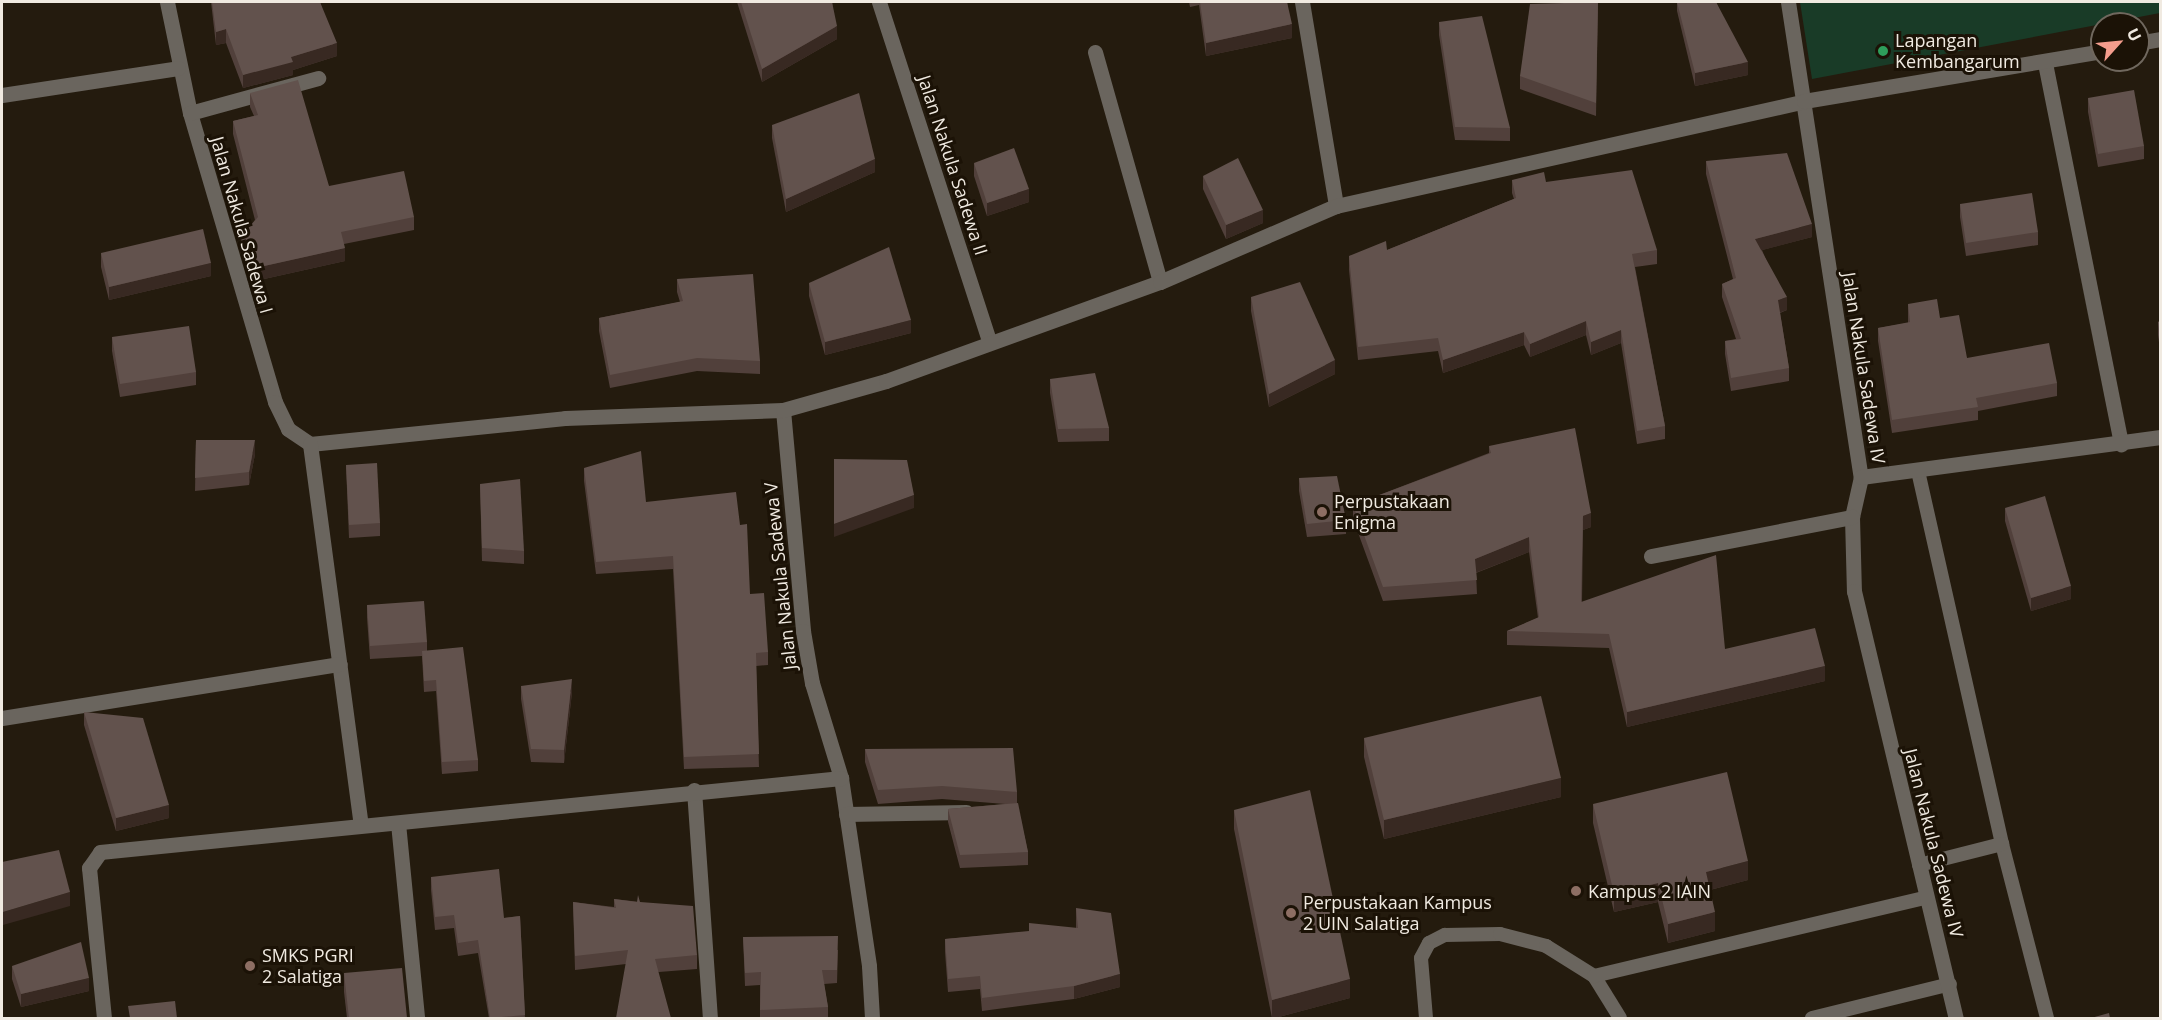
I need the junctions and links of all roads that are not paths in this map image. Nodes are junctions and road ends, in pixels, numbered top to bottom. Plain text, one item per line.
1 (167, 2) edge
2 (879, 2) edge
3 (1302, 2) edge
4 (1788, 2) edge
5 (1095, 52) dead end
6 (2090, 54) edge
7 (2045, 63) junction
8 (178, 68) junction
9 (318, 78) dead end
10 (2, 95) edge
11 (1804, 101) junction
12 (190, 113) junction
13 (1336, 206) junction
14 (1160, 282) junction
15 (989, 340) junction
16 (783, 410) junction
17 (2160, 437) edge
18 (310, 444) junction
19 (2121, 444) junction
20 (1918, 471) junction
21 (1861, 477) junction
22 (1852, 517) junction
23 (1651, 556) dead end
24 (340, 664) junction
25 (2, 718) edge
26 (841, 778) junction
27 (694, 790) junction
28 (987, 812) edge
29 (846, 814) junction
30 (398, 823) junction
31 (361, 825) junction
32 (2002, 844) junction
33 (1919, 865) junction
34 (1927, 897) junction
35 (1594, 976) junction
36 (1950, 984) junction
37 (105, 1018) edge
38 (417, 1018) edge
39 (710, 1018) edge
40 (872, 1018) edge
41 (1426, 1018) edge
42 (1620, 1018) edge
43 (1812, 1018) edge
44 (1956, 1018) edge
45 (2047, 1018) edge

1 - 8 street, Jalan Nakula Sadewa I
2 - 15 street, Jalan Nakula Sadewa II
3 - 13 street
4 - 11 street, Jalan Nakula Sadewa IV
5 - 14 street
6 - 7 street
7 - 11 street
7 - 19 street
8 - 10 street
8 - 12 street, Jalan Nakula Sadewa I
9 - 12 street
11 - 13 street
11 - 21 street, Jalan Nakula Sadewa IV
12 - 18 street, Jalan Nakula Sadewa I
13 - 14 street
14 - 15 street
15 - 16 street
16 - 18 street
16 - 26 street, Jalan Nakula Sadewa V
17 - 19 street
18 - 24 street
19 - 20 street
20 - 21 street
20 - 32 lane
21 - 22 street, Jalan Nakula Sadewa IV
22 - 23 street
22 - 33 street, Jalan Nakula Sadewa IV
24 - 25 street
24 - 31 street
26 - 27 street
26 - 29 street, Jalan Nakula Sadewa V
27 - 30 street
27 - 39 street
28 - 29 street
29 - 40 street, Jalan Nakula Sadewa V
30 - 31 street
30 - 38 street
31 - 37 street
32 - 33 lane
32 - 45 lane
33 - 34 street, Jalan Nakula Sadewa IV
34 - 35 lane
34 - 36 street, Jalan Nakula Sadewa IV
35 - 41 lane
35 - 42 lane
36 - 43 lane
36 - 44 street, Jalan Nakula Sadewa IV

